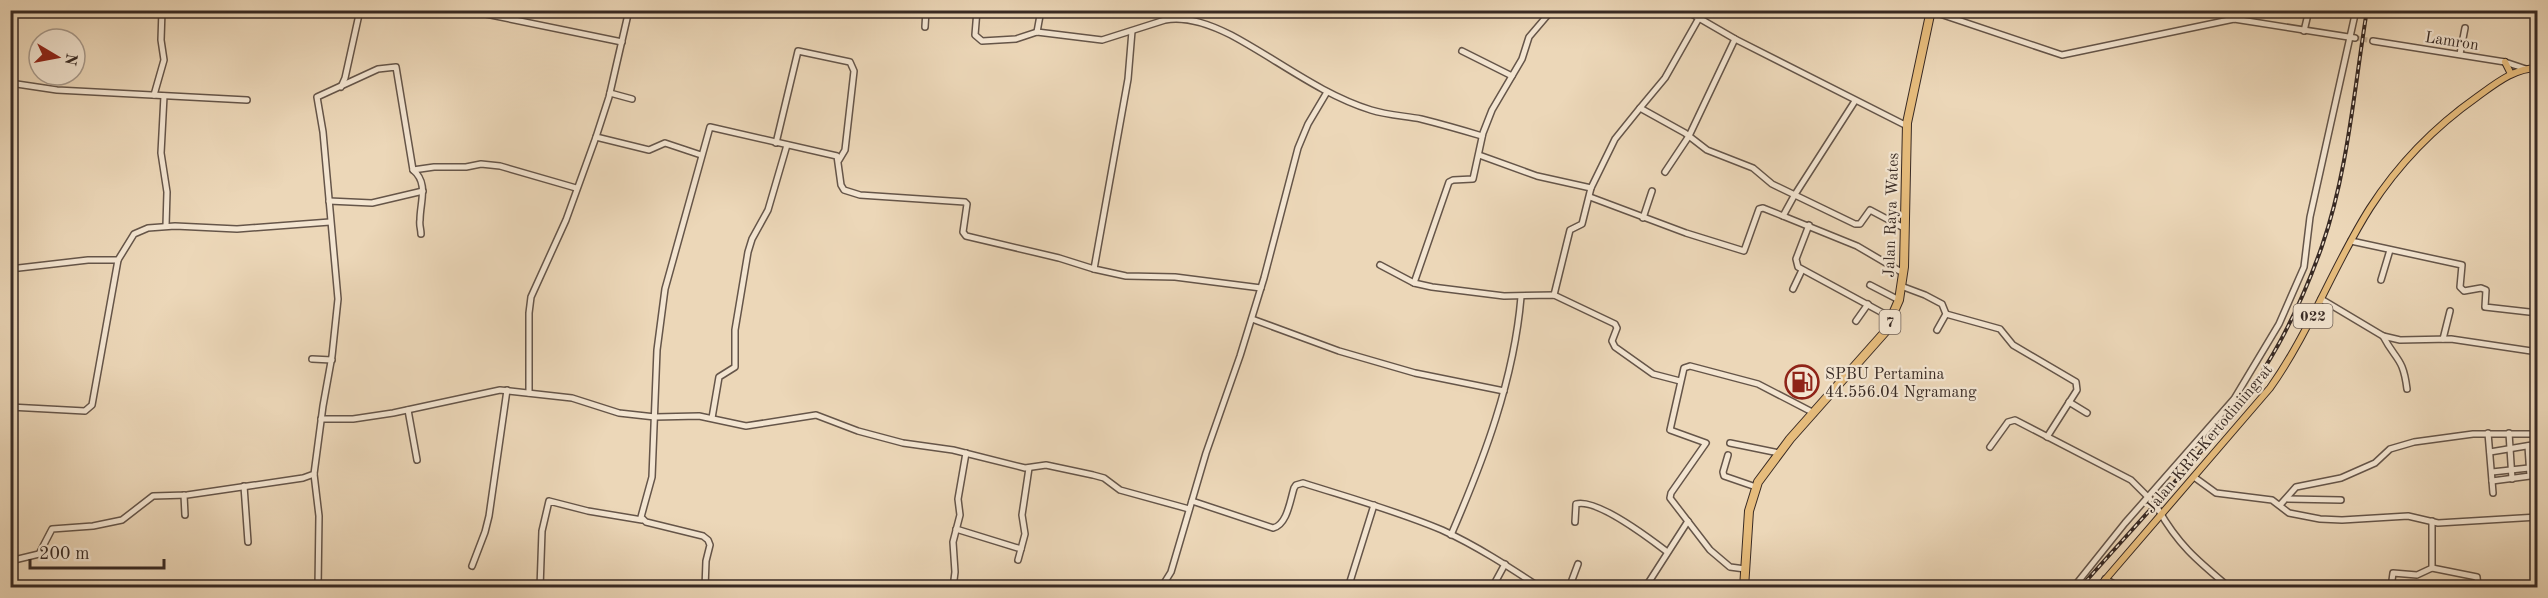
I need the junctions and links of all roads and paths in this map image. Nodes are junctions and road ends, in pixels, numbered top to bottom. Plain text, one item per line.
1 (162, 10) edge
2 (360, 10) edge
3 (466, 10) edge
4 (629, 10) edge
5 (926, 10) edge
6 (976, 10) edge
7 (1041, 10) edge
8 (1552, 10) edge
9 (1685, 10) edge
10 (2217, 10) edge
11 (2308, 10) edge
12 (2356, 10) edge
13 (1931, 11) edge
14 (1699, 18) junction
15 (2234, 19) junction
16 (925, 27) dead end
17 (2465, 28) dead end
18 (1132, 31) junction
19 (2304, 31) junction
20 (1037, 32) junction
21 (2352, 38) junction
22 (1735, 39) junction
23 (2373, 41) tunnel mouth
24 (622, 42) junction
25 (1462, 51) dead end
26 (2538, 52) edge
27 (2460, 54) junction
28 (2505, 62) junction
29 (2537, 68) edge
30 (2526, 69) junction
31 (2511, 74) junction
32 (1512, 76) junction
33 (10, 83) edge
34 (339, 88) junction
35 (1327, 92) junction
36 (610, 93) junction
37 (154, 95) junction
38 (164, 96) junction
39 (632, 99) dead end
40 (247, 100) dead end
41 (1855, 101) junction
42 (1641, 108) junction
43 (1907, 126) junction
44 (1482, 136) junction
45 (1689, 136) junction
46 (596, 137) junction
47 (777, 143) junction
48 (787, 145) junction
49 (701, 155) junction
50 (1479, 155) junction
51 (839, 160) junction
52 (413, 170) junction
53 (1665, 172) dead end
54 (576, 188) junction
55 (1592, 188) junction
56 (1652, 190) dead end
57 (423, 191) junction
58 (1794, 196) junction
59 (1590, 197) junction
60 (329, 201) junction
61 (1783, 216) junction
62 (1643, 218) junction
63 (330, 222) junction
64 (1809, 225) junction
65 (166, 226) junction
66 (1904, 228) junction
67 (421, 234) dead end
68 (2351, 241) junction
69 (2390, 250) junction
70 (118, 260) junction
71 (1380, 265) dead end
72 (10, 269) edge
73 (1094, 269) junction
74 (1802, 270) junction
75 (1903, 273) junction
76 (2381, 280) dead end
77 (1414, 283) junction
78 (1870, 285) dead end
79 (1901, 286) junction
80 (1261, 288) junction
81 (1793, 289) dead end
82 (1554, 295) junction
83 (1521, 297) junction
84 (2321, 298) junction
85 (1899, 300) junction
86 (1868, 304) junction
87 (2450, 311) dead end
88 (2538, 313) edge
89 (1946, 314) junction
90 (1892, 318) junction
91 (1252, 319) junction
92 (1856, 321) dead end
93 (1936, 330) dead end
94 (2383, 336) junction
95 (2443, 339) junction
96 (2538, 352) edge
97 (312, 359) dead end
98 (332, 360) junction
99 (1680, 381) junction
100 (2407, 389) dead end
101 (507, 390) junction
102 (1504, 391) junction
103 (529, 393) junction
104 (2069, 402) junction
105 (10, 407) edge
106 (408, 410) junction
107 (1814, 413) junction
108 (2087, 413) dead end
109 (655, 417) junction
110 (712, 418) junction
111 (321, 419) junction
112 (2488, 433) junction
113 (2509, 433) junction
114 (2538, 434) edge
115 (2047, 437) junction
116 (1730, 442) dead end
117 (2538, 444) edge
118 (2528, 446) junction
119 (1990, 447) dead end
120 (2510, 448) junction
121 (2490, 452) junction
122 (966, 453) junction
123 (1779, 453) junction
124 (1728, 455) dead end
125 (417, 460) dead end
126 (2538, 467) edge
127 (1029, 468) junction
128 (2530, 468) junction
129 (2512, 470) junction
130 (2492, 472) junction
131 (314, 474) junction
132 (2194, 477) junction
133 (2512, 479) junction
134 (2492, 481) junction
135 (244, 486) junction
136 (1756, 487) junction
137 (2493, 494) dead end
138 (184, 495) junction
139 (2288, 499) junction
140 (2150, 500) junction
141 (2341, 500) dead end
142 (1192, 501) junction
143 (1374, 505) junction
144 (2280, 506) junction
145 (1190, 509) junction
146 (2160, 512) junction
147 (185, 515) dead end
148 (2538, 517) edge
149 (642, 520) junction
150 (1688, 521) junction
151 (2432, 521) junction
152 (1575, 522) dead end
153 (957, 529) junction
154 (1451, 535) junction
155 (248, 542) dead end
156 (1021, 549) junction
157 (1666, 551) junction
158 (1018, 560) dead end
159 (10, 561) edge
160 (1505, 564) junction
161 (1578, 564) dead end
162 (472, 566) dead end
163 (2432, 568) junction
164 (1745, 569) junction
165 (2105, 579) junction
166 (2228, 587) edge
167 (318, 588) edge
168 (540, 588) edge
169 (705, 588) edge
170 (953, 588) edge
171 (1161, 588) edge
172 (1348, 588) edge
173 (1492, 588) edge
174 (1541, 588) edge
175 (1569, 588) edge
176 (1645, 588) edge
177 (1744, 588) edge
178 (2073, 588) edge
179 (2098, 588) edge
180 (2122, 588) edge
181 (2391, 588) edge
182 (2478, 588) edge

1 - 37 street
2 - 34 street
3 - 24 street
4 - 24 street
5 - 16 street
6 - 20 street
7 - 20 street
8 - 32 street
9 - 14 street
10 - 15 street
11 - 19 street
12 - 21 street
13 - 15 street
13 - 43 highway, Jalan Raya Wates / 7
14 - 22 street
14 - 42 street
15 - 19 street
17 - 27 street
18 - 20 street
18 - 35 street
18 - 73 street
19 - 21 street
21 - 140 street
22 - 41 street
22 - 45 street
23 - 27 street, Lamron
24 - 36 street
25 - 32 street
26 - 29 street
27 - 28 street, Lamron
28 - 30 street, Lamron
28 - 31 main road
29 - 30 main road, Jalan KRT Kertodiniingrat / 022
30 - 31 main road, Jalan KRT Kertodiniingrat / 022
31 - 68 main road, Jalan KRT Kertodiniingrat / 022
32 - 44 street
33 - 37 street
34 - 52 street
34 - 60 street
35 - 44 street
35 - 80 street
36 - 39 street
36 - 46 street
37 - 38 street
38 - 40 street
38 - 65 street
41 - 43 street
41 - 58 street
42 - 45 street
42 - 55 street
43 - 66 highway, Jalan Raya Wates / 7
44 - 50 street
45 - 53 street
45 - 58 street
46 - 49 street
46 - 54 street
47 - 48 street
47 - 49 street
47 - 51 street
48 - 51 street
48 - 110 street
49 - 109 street
50 - 55 street
50 - 77 street
51 - 73 street
52 - 54 street
52 - 57 street
54 - 103 street
55 - 59 street
56 - 62 street
57 - 60 street
57 - 67 street
58 - 61 street
58 - 66 street
59 - 62 street
59 - 82 street
60 - 63 street
61 - 62 street
61 - 64 street
63 - 65 street
63 - 98 street
64 - 74 street
64 - 75 street
65 - 70 street
66 - 75 highway, Jalan Raya Wates / 7
68 - 69 street
68 - 84 main road, Jalan KRT Kertodiniingrat / 022
69 - 76 street
69 - 88 street
70 - 72 street
70 - 105 street
71 - 77 street
73 - 80 street
74 - 81 street
74 - 86 street
75 - 79 highway, Jalan Raya Wates / 7
77 - 83 street
78 - 85 street
79 - 85 highway, Jalan Raya Wates / 7
79 - 89 street
80 - 91 street
82 - 83 street
82 - 99 street
83 - 102 street
84 - 94 street
84 - 132 main road, Jalan KRT Kertodiniingrat / 022
85 - 90 highway, Jalan Raya Wates / 7
86 - 90 street
86 - 92 street
87 - 95 street
89 - 93 street
89 - 104 street
90 - 107 highway, Jalan Raya Wates / 7
91 - 102 street
91 - 142 street
94 - 95 street
94 - 100 street
95 - 96 street
97 - 98 street
98 - 111 street
99 - 107 street
99 - 150 street
101 - 103 street
101 - 106 street
101 - 162 street
102 - 154 street
103 - 109 street
104 - 108 street
104 - 115 street
106 - 111 street
106 - 125 street
107 - 123 highway, Jalan Raya Wates / 7
109 - 110 street
109 - 149 street
110 - 122 street
111 - 131 street
112 - 113 street
112 - 121 street
112 - 139 street
113 - 114 street
113 - 120 street
115 - 119 street
115 - 140 street
116 - 123 street
117 - 118 street
118 - 120 street
118 - 128 street
120 - 121 street
120 - 129 street
121 - 130 street
122 - 127 street
122 - 153 street
123 - 136 highway, Jalan Raya Wates / 7
124 - 136 street
126 - 128 street
127 - 145 street
127 - 156 street
128 - 129 street
128 - 133 street
129 - 130 street
129 - 133 street
130 - 134 street
131 - 135 street
131 - 167 street
132 - 144 street
132 - 146 main road, Jalan KRT Kertodiniingrat / 022
133 - 134 street
134 - 137 street
135 - 138 street
135 - 155 street
136 - 164 highway, Jalan Raya Wates / 7
138 - 147 street
138 - 159 street
139 - 141 street
139 - 144 street
140 - 178 street
142 - 143 street
142 - 145 street
143 - 154 street
143 - 172 street
144 - 151 street
145 - 171 street
146 - 165 main road, Jalan KRT Kertodiniingrat / 022
146 - 166 street
148 - 151 street
149 - 168 street
149 - 169 street
150 - 157 street
150 - 164 street
151 - 163 street
152 - 157 street
153 - 156 street
153 - 170 street
154 - 160 street
156 - 158 street
157 - 176 street
160 - 173 street
160 - 174 street
161 - 175 street
163 - 181 street
163 - 182 street
164 - 177 highway, Jalan Raya Wates / 7
165 - 179 main road, Jalan KRT Kertodiniingrat / 022
165 - 180 street

